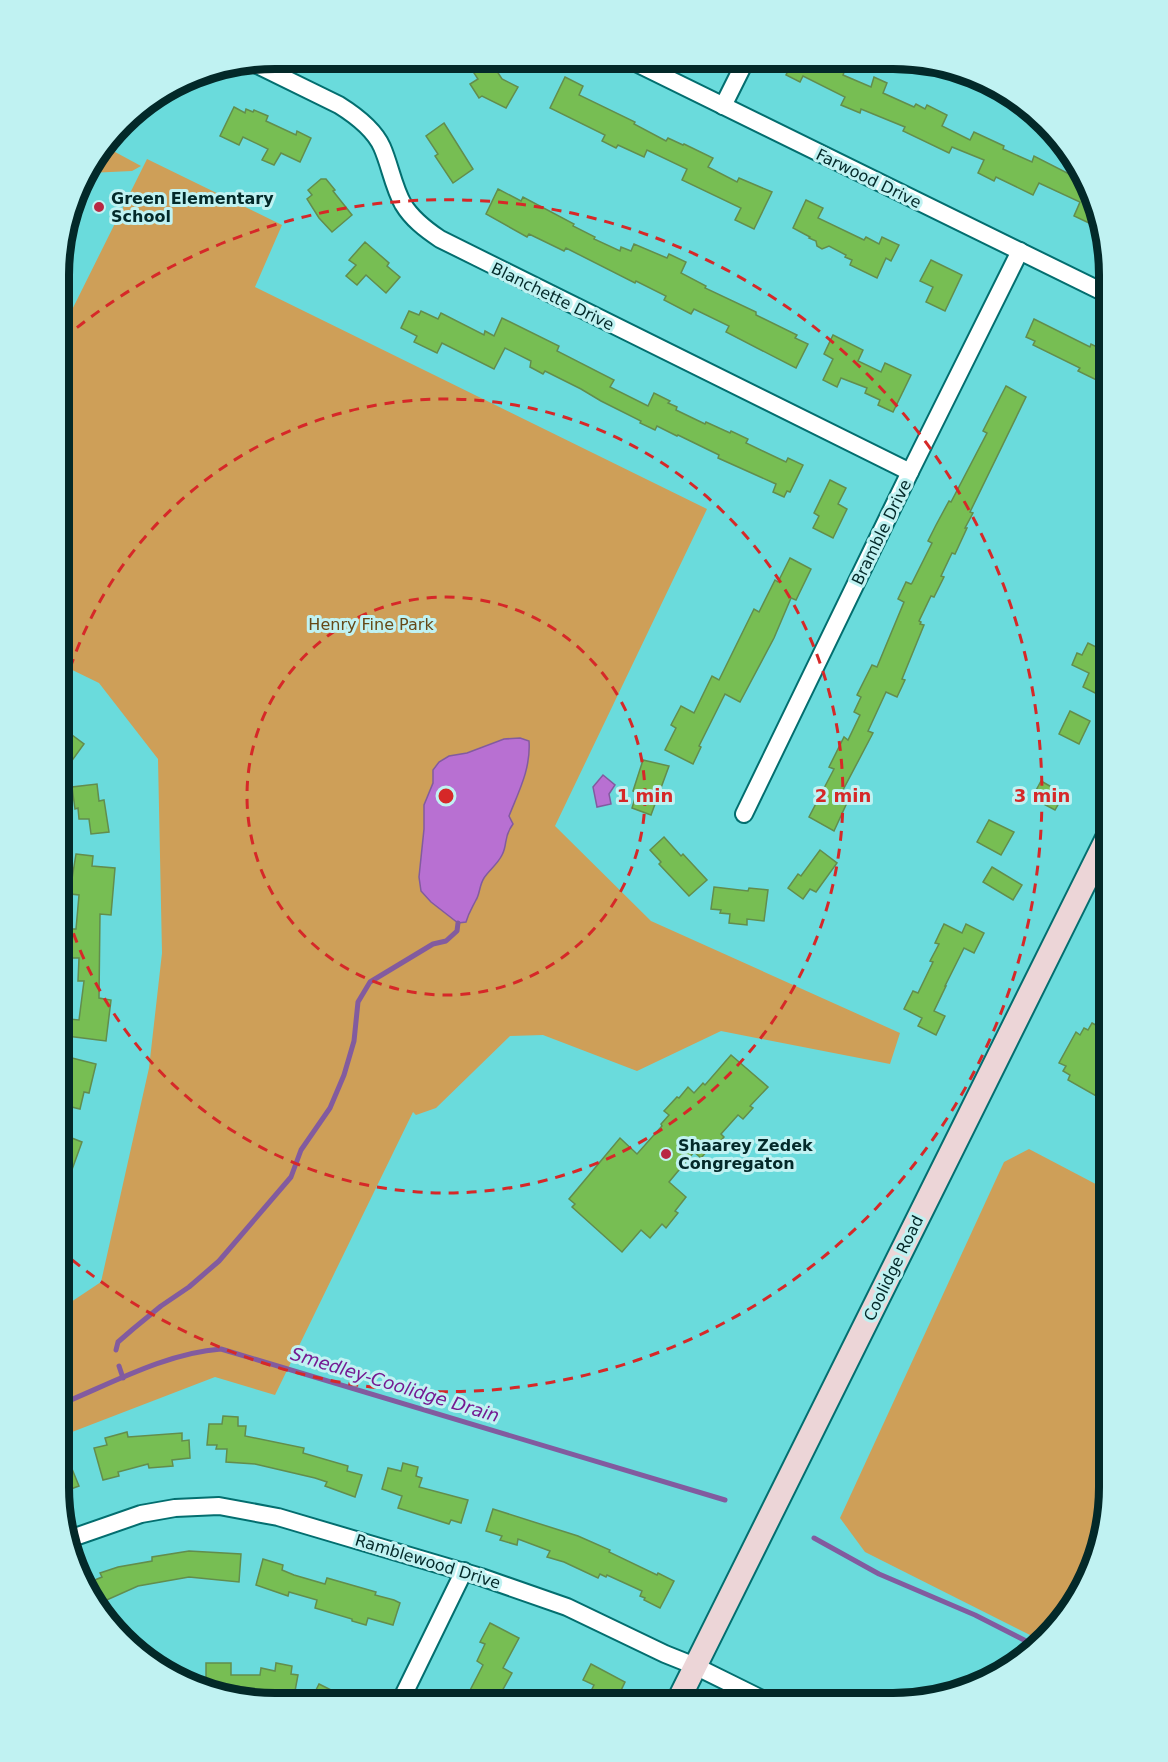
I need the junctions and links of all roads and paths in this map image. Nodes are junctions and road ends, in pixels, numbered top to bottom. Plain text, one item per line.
1 (265, 69) edge
2 (648, 69) edge
3 (742, 69) edge
4 (723, 106) junction
5 (1020, 251) junction
6 (1099, 290) edge
7 (910, 472) junction
8 (744, 814) dead end
9 (1099, 854) edge
10 (76, 1537) edge
11 (464, 1571) junction
12 (695, 1666) junction
13 (404, 1693) edge
14 (682, 1693) edge
15 (750, 1693) edge

1 - 7 street, Blanchette Drive
2 - 4 street, Farwood Drive
3 - 4 street
4 - 5 street, Farwood Drive
5 - 6 street, Farwood Drive
5 - 7 street, Bramble Drive
7 - 8 street, Bramble Drive
9 - 12 street, Coolidge Road
10 - 11 street, Ramblewood Drive
11 - 12 street, Ramblewood Drive
11 - 13 street
12 - 14 street, Coolidge Road
12 - 15 street, Ramblewood Drive

